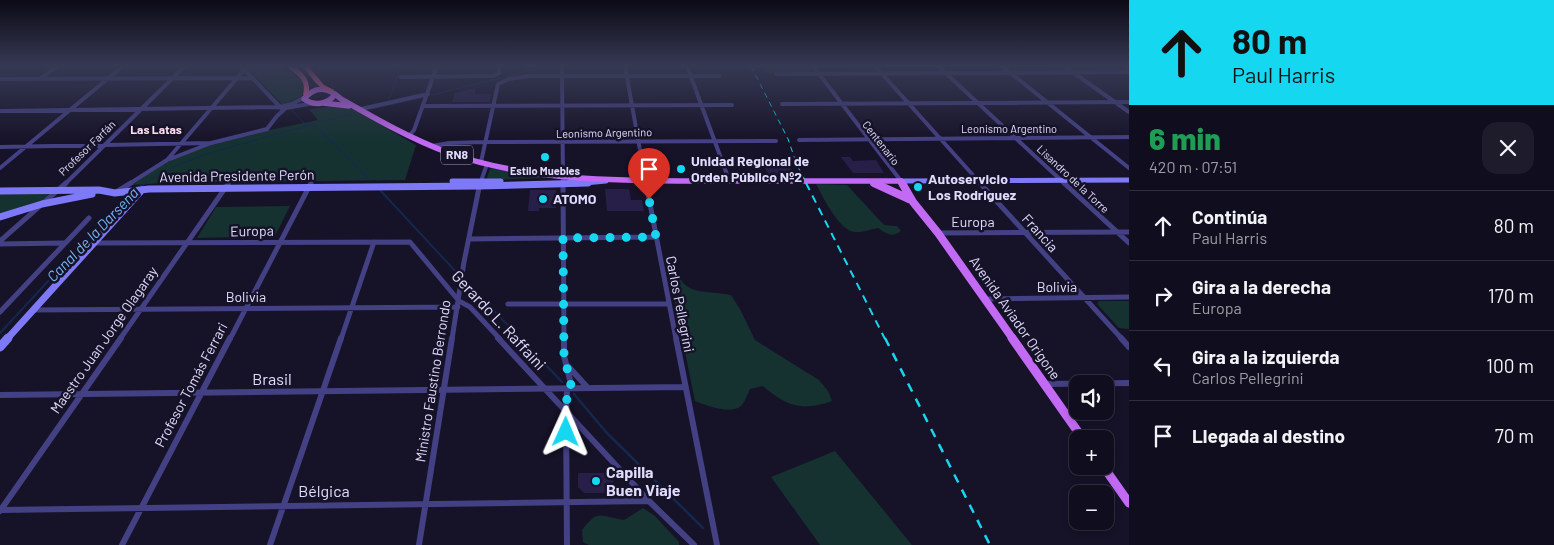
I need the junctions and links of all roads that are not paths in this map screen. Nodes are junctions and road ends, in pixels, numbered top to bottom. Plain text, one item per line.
1 (92, 91) edge
2 (159, 91) edge
3 (226, 91) edge
4 (265, 91) edge
5 (306, 91) edge
6 (313, 91) edge
7 (329, 91) edge
8 (496, 91) edge
9 (561, 91) edge
10 (630, 91) edge
11 (696, 91) edge
12 (831, 91) edge
13 (897, 91) edge
14 (966, 91) edge
15 (1034, 91) edge
16 (1099, 91) edge
17 (334, 92) junction
18 (428, 94) joint
19 (305, 96) junction
20 (1047, 102) junction
21 (1114, 102) junction
22 (1129, 102) edge
23 (317, 103) junction
24 (978, 103) junction
25 (782, 104) dead end
26 (908, 104) junction
27 (701, 105) junction
28 (732, 105) dead end
29 (841, 105) junction
30 (423, 106) junction
31 (492, 106) junction
32 (561, 106) junction
33 (632, 106) junction
34 (212, 108) junction
35 (281, 108) junction
36 (141, 109) junction
37 (361, 109) junction
38 (70, 110) junction
39 (0, 111) edge
40 (1129, 112) edge
41 (409, 136) junction
42 (1129, 137) edge
43 (941, 138) junction
44 (1016, 138) junction
45 (1091, 138) junction
46 (867, 139) junction
47 (800, 140) dead end
48 (715, 141) junction
49 (484, 142) junction
50 (562, 142) junction
51 (639, 142) junction
52 (776, 142) dead end
53 (211, 143) junction
54 (181, 144) junction
55 (26, 146) junction
56 (103, 146) junction
57 (432, 146) junction
58 (0, 147) edge
59 (167, 160) junction
60 (484, 163) junction
61 (0, 168) edge
62 (1129, 168) edge
63 (729, 180) junction
64 (789, 180) junction
65 (1129, 180) edge
66 (562, 181) junction
67 (609, 181) junction
68 (646, 181) junction
69 (868, 181) junction
70 (900, 181) junction
71 (978, 181) junction
72 (1062, 181) junction
73 (479, 183) junction
74 (310, 185) junction
75 (226, 186) junction
76 (122, 188) junction
77 (144, 188) junction
78 (56, 191) junction
79 (106, 191) junction
80 (0, 192) edge
81 (115, 193) junction
82 (913, 202) junction
83 (42, 204) junction
84 (33, 211) junction
85 (923, 213) junction
86 (0, 216) edge
87 (89, 218) dead end
88 (0, 220) edge
89 (1118, 232) junction
90 (1129, 232) edge
91 (938, 233) junction
92 (1025, 233) junction
93 (656, 237) junction
94 (563, 238) junction
95 (469, 239) junction
96 (94, 242) junction
97 (280, 242) junction
98 (374, 242) junction
99 (410, 242) joint
100 (0, 243) edge
101 (63, 243) junction
102 (187, 243) junction
103 (1129, 243) edge
104 (1084, 298) junction
105 (1129, 298) edge
106 (984, 299) junction
107 (459, 304) junction
108 (508, 304) dead end
109 (563, 304) junction
110 (669, 304) junction
111 (352, 307) junction
112 (141, 308) junction
113 (245, 308) junction
114 (1, 310) edge
115 (33, 310) junction
116 (1129, 347) edge
117 (0, 348) edge
118 (565, 364) junction
119 (1129, 383) edge
120 (1044, 384) junction
121 (685, 387) junction
122 (544, 388) junction
123 (569, 388) junction
124 (588, 388) junction
125 (444, 391) junction
126 (322, 392) junction
127 (201, 393) junction
128 (0, 395) edge
129 (81, 395) junction
130 (566, 412) junction
131 (1077, 430) edge
132 (1111, 475) edge
133 (1125, 492) edge
134 (566, 501) junction
135 (649, 501) junction
136 (1129, 503) edge
137 (426, 504) junction
138 (283, 505) junction
139 (141, 508) junction
140 (0, 510) edge
141 (122, 545) edge
142 (270, 545) edge
143 (419, 545) edge
144 (567, 545) edge
145 (694, 545) edge
146 (717, 545) edge

1 - 38 street
2 - 36 street, Profesor Farfán
3 - 34 street
4 - 35 street
5 - 19 highway
6 - 19 main road
7 - 17 main road
8 - 31 street, Ministro Faustino Berrondo
9 - 32 street
10 - 33 street, Carlos Pellegrini
11 - 27 street
12 - 29 street, Centenario
13 - 26 street, Francia
14 - 24 street, Lisandro de la Torre
15 - 20 street
16 - 21 street
17 - 23 main road
17 - 37 main road, RN8
18 - 30 street
18 - 37 street
19 - 23 main road, RN8
19 - 35 street
20 - 21 street
20 - 24 street
20 - 45 street
21 - 22 street
21 - 40 street
23 - 35 street
23 - 37 main road, RN8
24 - 26 street
24 - 44 street, Lisandro de la Torre
25 - 29 street
26 - 29 street
26 - 43 street, Francia
27 - 28 street
27 - 33 street
27 - 48 street
29 - 46 street, Centenario
30 - 31 street
30 - 41 street
31 - 32 street
31 - 49 street, Ministro Faustino Berrondo
32 - 33 street
32 - 50 street
33 - 51 street, Carlos Pellegrini
34 - 35 street
34 - 36 street
34 - 54 street
35 - 53 street
36 - 38 street
36 - 56 street, Profesor Farfán
37 - 41 main road, RN8
38 - 39 street
38 - 55 street
41 - 57 main road, RN8
42 - 45 street, Leonismo Argentino
43 - 44 street, Leonismo Argentino
43 - 46 street, Leonismo Argentino
43 - 71 street, Francia
44 - 45 street, Leonismo Argentino
44 - 72 street, Lisandro de la Torre
45 - 62 street
46 - 47 street, Leonismo Argentino
46 - 70 street, Centenario
48 - 51 street, Leonismo Argentino
48 - 52 street, Leonismo Argentino
48 - 63 street
49 - 50 street, Leonismo Argentino
49 - 57 street, Leonismo Argentino
49 - 60 street, Ministro Faustino Berrondo
50 - 51 street, Leonismo Argentino
50 - 66 street
51 - 68 street, Carlos Pellegrini
53 - 54 street
53 - 59 street
54 - 56 street
54 - 59 street
55 - 56 street
55 - 58 street
55 - 61 street
56 - 78 street, Profesor Farfán
57 - 60 main road, RN8
59 - 76 street
60 - 66 main road, RN8
60 - 73 street, Ministro Faustino Berrondo
63 - 64 main road, Avenida Presidente Perón
63 - 68 main road, Avenida Presidente Perón
64 - 69 main road, Avenida Presidente Perón
64 - 70 main road, Avenida Presidente Perón
65 - 72 main road, Avenida Presidente Perón
66 - 67 main road, Avenida Presidente Perón
66 - 67 main road, Avenida Presidente Perón / RN8
66 - 73 main road, Avenida Presidente Perón
66 - 94 street
67 - 68 main road, Avenida Presidente Perón
68 - 93 street, Carlos Pellegrini
69 - 70 main road, Avenida Presidente Perón
69 - 82 main road
70 - 71 main road, Avenida Presidente Perón
70 - 82 main road, Avenida Aviador Origone
70 - 85 main road, Avenida Aviador Origone
71 - 72 main road, Avenida Presidente Perón
71 - 92 street, Francia
72 - 89 street, Lisandro de la Torre
73 - 74 main road, Avenida Presidente Perón
73 - 95 street, Ministro Faustino Berrondo
74 - 75 main road, Avenida Presidente Perón
74 - 97 street, Profesor Tomás Ferrari
75 - 77 main road, Avenida Presidente Perón
75 - 102 street, Maestro Juan Jorge Olagaray
76 - 77 main road, Avenida Presidente Perón
76 - 79 main road, Avenida Presidente Perón
76 - 81 street
77 - 81 main road, Avenida Presidente Perón
77 - 96 main road
78 - 79 main road
78 - 80 main road
78 - 83 street, Profesor Farfán
79 - 81 main road, Avenida Presidente Perón
79 - 83 main road
81 - 84 main road
82 - 85 main road, Avenida Aviador Origone
83 - 84 street, Profesor Farfán
83 - 86 main road
84 - 88 main road
84 - 100 street, Profesor Farfán
85 - 91 main road, Avenida Aviador Origone
87 - 101 street
89 - 90 street, Europa
89 - 92 street, Europa
89 - 103 street, Lisandro de la Torre
91 - 92 street, Europa
91 - 106 main road, Avenida Aviador Origone
92 - 104 street, Francia
93 - 94 street
93 - 110 street, Carlos Pellegrini
94 - 95 street
94 - 109 street
95 - 107 street, Ministro Faustino Berrondo
96 - 102 street, Europa
96 - 115 main road
97 - 98 street, Europa
97 - 102 street, Europa
97 - 113 street, Profesor Tomás Ferrari
98 - 99 street, Europa
98 - 111 street
99 - 107 street, Gerardo L. Raffaini
100 - 101 street
101 - 114 street
102 - 112 street, Maestro Juan Jorge Olagaray
104 - 105 street, Bolivia
104 - 106 street, Bolivia
104 - 116 street, Francia
106 - 120 main road, Avenida Aviador Origone
107 - 111 street, Bolivia
107 - 122 street, Gerardo L. Raffaini
107 - 125 street, Ministro Faustino Berrondo
108 - 109 street
109 - 110 street
109 - 118 street
110 - 121 street, Carlos Pellegrini
111 - 113 street, Bolivia
111 - 126 street
112 - 113 street, Bolivia
112 - 115 street, Bolivia
112 - 129 street, Maestro Juan Jorge Olagaray
113 - 127 street, Profesor Tomás Ferrari
115 - 117 main road
118 - 123 street
118 - 124 street
119 - 120 street
120 - 131 main road, Avenida Aviador Origone
121 - 124 street, Brasil
121 - 146 street, Carlos Pellegrini
122 - 123 street, Brasil
122 - 125 street, Brasil
122 - 130 street, Gerardo L. Raffaini
123 - 124 street, Brasil
123 - 130 street
125 - 126 street, Brasil
125 - 137 street, Ministro Faustino Berrondo
126 - 127 street, Brasil
126 - 138 street
127 - 129 street, Brasil
127 - 139 street, Profesor Tomás Ferrari
128 - 129 street, Brasil
129 - 140 street, Maestro Juan Jorge Olagaray
130 - 134 street
130 - 135 street, Gerardo L. Raffaini
132 - 133 main road
133 - 136 main road
134 - 135 street, Bélgica
134 - 137 street, Bélgica
134 - 144 street
135 - 145 street, Gerardo L. Raffaini
137 - 138 street, Bélgica
137 - 143 street, Ministro Faustino Berrondo
138 - 139 street, Bélgica
138 - 142 street
139 - 140 street, Bélgica
139 - 141 street, Profesor Tomás Ferrari

